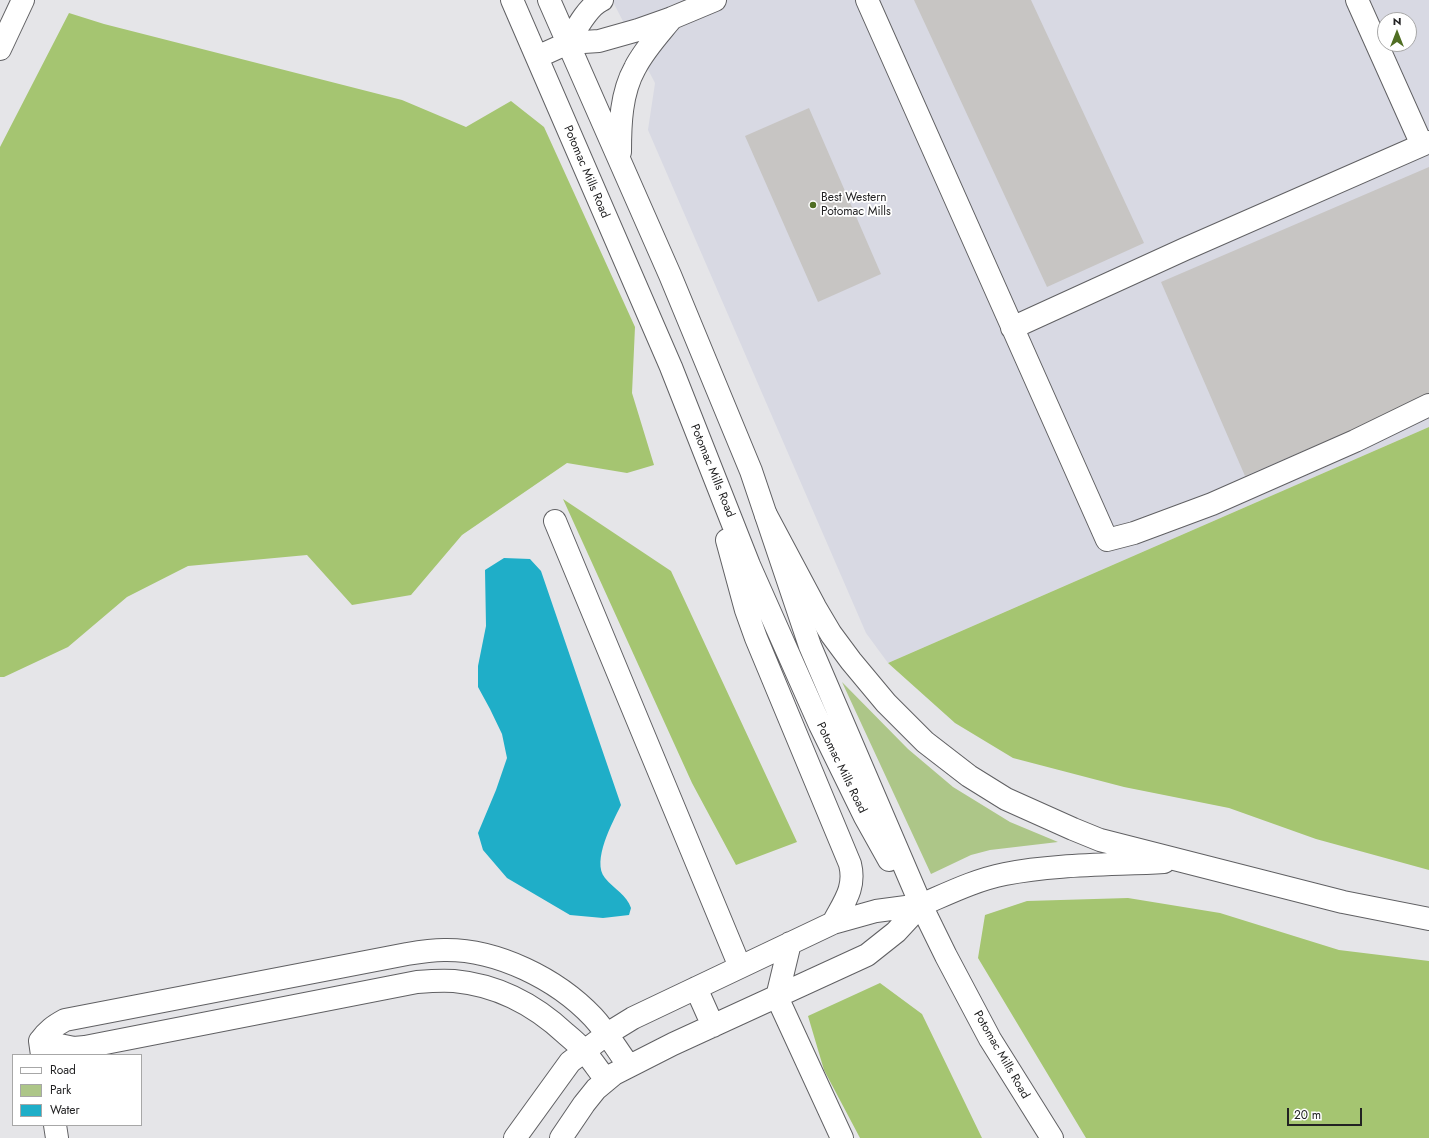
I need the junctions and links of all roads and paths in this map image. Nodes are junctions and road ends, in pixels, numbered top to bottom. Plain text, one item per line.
1 (23, 0) edge
2 (512, 0) edge
3 (549, 0) edge
4 (602, 0) edge
5 (715, 0) edge
6 (867, 0) edge
7 (1357, 0) edge
8 (672, 18) junction
9 (568, 43) junction
10 (0, 49) edge
11 (537, 57) junction
12 (1425, 143) edge
13 (620, 162) junction
14 (1012, 328) junction
15 (1429, 405) edge
16 (707, 458) junction
17 (766, 515) junction
18 (555, 521) dead end
19 (1185, 861) junction
20 (922, 905) junction
21 (1429, 919) edge
22 (832, 923) junction
23 (790, 943) junction
24 (740, 967) junction
25 (696, 988) junction
26 (777, 997) junction
27 (713, 1026) junction
28 (607, 1034) junction
29 (41, 1048) edge
30 (584, 1050) junction
31 (629, 1066) junction
32 (606, 1080) junction
33 (55, 1126) edge
34 (58, 1138) edge
35 (515, 1138) edge
36 (561, 1138) edge
37 (842, 1138) edge
38 (1052, 1138) edge

1 - 10 main road
2 - 11 main road, Potomac Mills Road
3 - 9 main road, Potomac Mills Road
4 - 9 main road
5 - 8 main road
6 - 14 main road
7 - 12 main road
8 - 9 main road
8 - 13 main road
9 - 11 main road
9 - 13 main road, Potomac Mills Road
11 - 16 main road, Potomac Mills Road
12 - 14 main road
13 - 17 main road, Potomac Mills Road
14 - 15 main road
16 - 20 main road, Potomac Mills Road
16 - 22 main road
17 - 19 main road
17 - 20 main road, Potomac Mills Road
18 - 24 main road
19 - 20 main road
19 - 21 main road
20 - 22 main road
20 - 26 main road
20 - 38 main road, Potomac Mills Road
22 - 23 main road
23 - 24 main road
23 - 26 main road
24 - 25 main road
25 - 27 main road
25 - 28 main road
26 - 27 main road
26 - 37 main road
27 - 31 main road
28 - 29 main road
28 - 30 main road
28 - 31 main road
29 - 30 main road
30 - 32 main road
30 - 35 main road
31 - 32 main road
32 - 36 main road
33 - 34 main road

